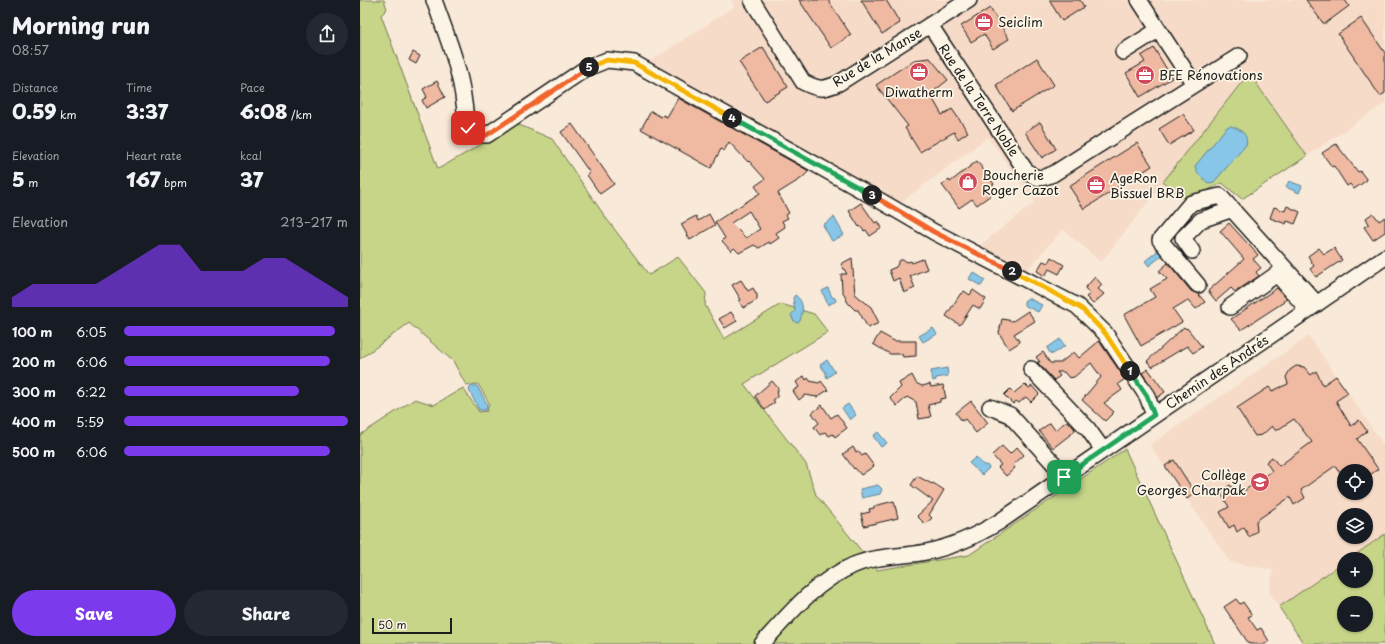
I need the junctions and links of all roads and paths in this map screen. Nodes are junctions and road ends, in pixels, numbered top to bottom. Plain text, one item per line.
1 (434, 0) edge
2 (752, 0) edge
3 (969, 0) edge
4 (1139, 0) edge
5 (930, 25) junction
6 (1158, 30) junction
7 (1122, 52) dead end
8 (1239, 56) dead end
9 (1194, 84) junction
10 (1233, 209) junction
11 (1192, 251) dead end
12 (1385, 257) edge
13 (1198, 285) dead end
14 (1230, 307) dead end
15 (1312, 307) junction
16 (1031, 369) dead end
17 (990, 407) dead end
18 (1154, 415) junction
19 (1103, 450) junction
20 (1064, 477) junction
21 (762, 644) edge

1 - 18 street
2 - 5 street, Rue de la Manse
3 - 5 street, Rue de la Manse
4 - 6 street
5 - 9 street, Rue de la Terre Noble
6 - 7 street
6 - 9 street
8 - 9 street, Rue de la Terre Noble
10 - 11 street
10 - 13 street
10 - 15 street
12 - 15 street, Chemin des Andrés
14 - 15 street
15 - 18 street, Chemin des Andrés
16 - 19 street
17 - 20 street
18 - 19 street, Chemin des Andrés
19 - 20 street, Chemin des Andrés
20 - 21 street, Chemin des Andrés

